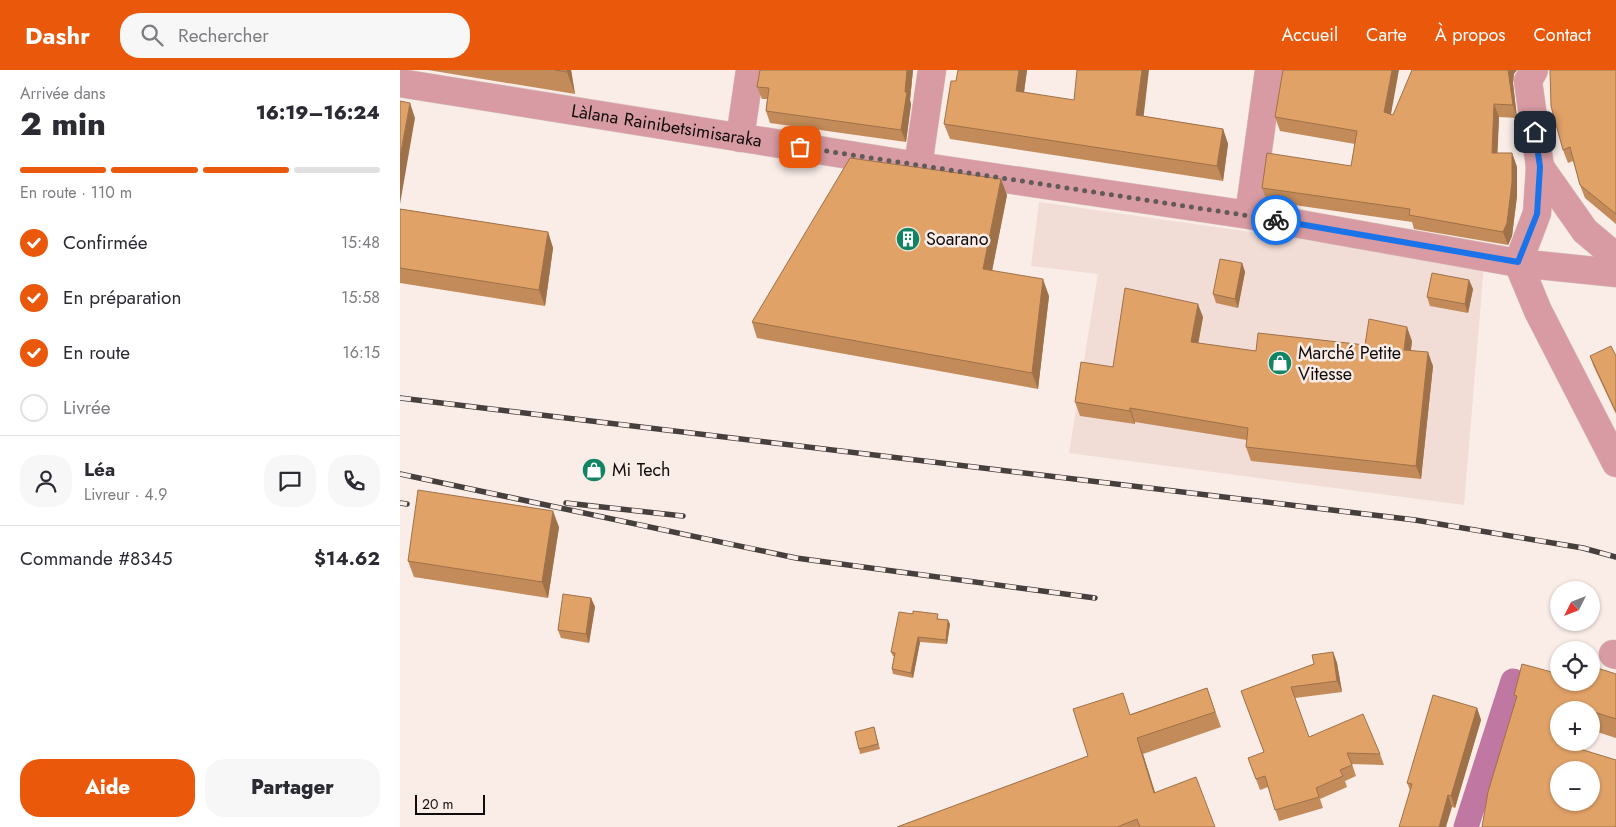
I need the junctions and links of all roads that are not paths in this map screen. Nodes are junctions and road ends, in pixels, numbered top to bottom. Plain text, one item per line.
1 (750, 70) edge
2 (932, 70) edge
3 (1268, 70) edge
4 (1534, 70) edge
5 (400, 83) edge
6 (740, 138) junction
7 (918, 166) junction
8 (1540, 167) junction
9 (1248, 215) junction
10 (1616, 257) edge
11 (1518, 262) junction
12 (1616, 272) edge
13 (1616, 462) edge

1 - 6 street
2 - 7 street
3 - 9 street
4 - 8 street
5 - 6 street, Làlana Rainibetsimisaraka
6 - 7 street, Làlana Rainibetsimisaraka
7 - 9 street, Làlana Rainibetsimisaraka
8 - 10 street
8 - 11 street
9 - 11 street, Làlana Rainibetsimisaraka
11 - 12 street, Làlana Rainibetsimisaraka
11 - 13 street

